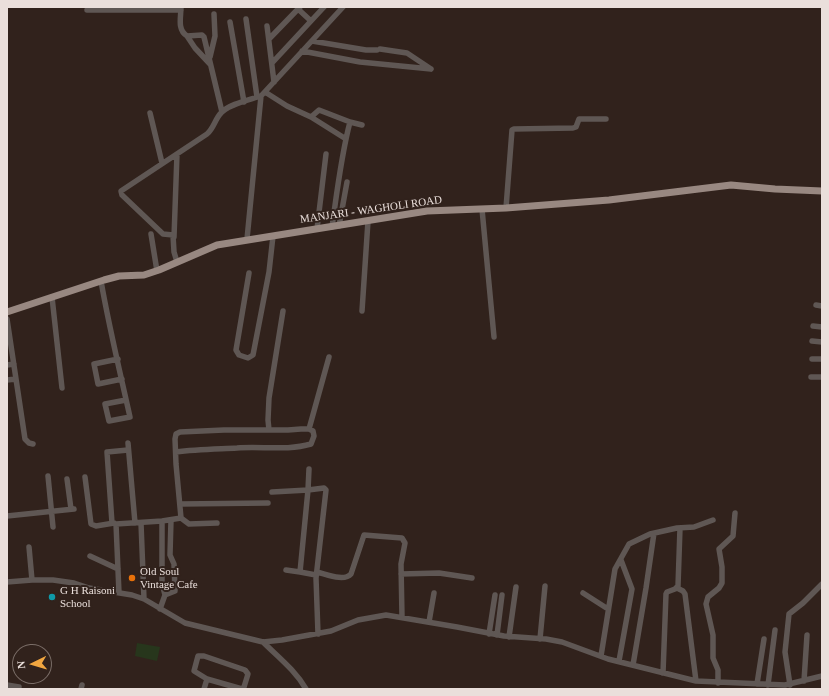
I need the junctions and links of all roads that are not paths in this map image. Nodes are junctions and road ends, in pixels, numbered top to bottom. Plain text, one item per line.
1 (324, 7) edge
2 (343, 7) edge
3 (299, 8) edge
4 (181, 9) edge
5 (87, 10) dead end
6 (214, 14) dead end
7 (246, 19) dead end
8 (311, 21) junction
9 (230, 22) dead end
10 (267, 26) dead end
11 (187, 36) junction
12 (269, 39) junction
13 (312, 41) junction
14 (302, 51) junction
15 (210, 62) junction
16 (272, 63) junction
17 (274, 82) junction
18 (261, 95) junction
19 (244, 102) junction
20 (222, 112) junction
21 (150, 113) dead end
22 (311, 117) junction
23 (606, 119) dead end
24 (350, 122) junction
25 (362, 126) dead end
26 (346, 139) junction
27 (177, 154) junction
28 (326, 154) dead end
29 (162, 163) junction
30 (347, 182) dead end
31 (822, 191) edge
32 (506, 208) junction
33 (482, 209) junction
34 (368, 221) junction
35 (336, 226) junction
36 (317, 229) junction
37 (151, 234) dead end
38 (273, 236) junction
39 (247, 239) junction
40 (174, 252) junction
41 (177, 262) junction
42 (157, 271) junction
43 (248, 273) dead end
44 (101, 281) junction
45 (52, 298) junction
46 (816, 305) dead end
47 (822, 306) edge
48 (283, 311) dead end
49 (362, 311) dead end
50 (7, 312) edge
51 (7, 319) edge
52 (813, 326) dead end
53 (822, 327) edge
54 (494, 336) dead end
55 (812, 341) dead end
56 (822, 342) edge
57 (329, 357) dead end
58 (118, 359) junction
59 (812, 359) dead end
60 (822, 359) edge
61 (14, 364) junction
62 (7, 365) edge
63 (811, 377) dead end
64 (822, 377) edge
65 (16, 379) junction
66 (122, 379) junction
67 (7, 380) edge
68 (62, 388) dead end
69 (126, 400) junction
70 (309, 429) junction
71 (269, 430) junction
72 (128, 443) dead end
73 (33, 444) dead end
74 (128, 450) junction
75 (176, 452) junction
76 (308, 469) dead end
77 (48, 476) dead end
78 (84, 477) dead end
79 (67, 479) dead end
80 (308, 490) junction
81 (272, 492) dead end
82 (268, 503) dead end
83 (180, 504) junction
84 (51, 511) junction
85 (735, 513) dead end
86 (7, 516) edge
87 (181, 518) junction
88 (171, 520) junction
89 (713, 520) dead end
90 (162, 521) junction
91 (114, 523) junction
92 (138, 523) junction
93 (216, 523) dead end
94 (53, 527) dead end
95 (680, 528) junction
96 (654, 533) junction
97 (29, 547) dead end
98 (90, 556) dead end
99 (621, 560) junction
100 (118, 569) junction
101 (286, 570) dead end
102 (300, 572) junction
103 (316, 574) junction
104 (401, 574) junction
105 (472, 578) dead end
106 (32, 580) junction
107 (7, 582) edge
108 (822, 584) edge
109 (545, 586) dead end
110 (516, 587) dead end
111 (677, 588) junction
112 (119, 593) junction
113 (434, 593) dead end
114 (583, 593) dead end
115 (165, 595) junction
116 (495, 595) dead end
117 (502, 595) dead end
118 (144, 600) junction
119 (160, 609) junction
120 (608, 609) junction
121 (402, 617) junction
122 (429, 622) junction
123 (775, 630) dead end
124 (318, 634) junction
125 (489, 634) junction
126 (807, 634) dead end
127 (497, 635) junction
128 (509, 637) junction
129 (540, 639) junction
130 (764, 639) dead end
131 (263, 642) junction
132 (601, 656) junction
133 (619, 661) junction
134 (633, 665) junction
135 (663, 673) junction
136 (822, 676) edge
137 (207, 679) junction
138 (696, 681) junction
139 (804, 681) junction
140 (718, 683) junction
141 (757, 684) junction
142 (7, 685) edge
143 (768, 685) junction
144 (790, 685) junction
145 (19, 687) dead end
146 (204, 689) edge
147 (306, 689) edge

1 - 8 street
2 - 13 street
3 - 8 street
3 - 12 street
4 - 5 street
4 - 11 street
6 - 15 street
7 - 18 street
8 - 16 street
9 - 19 street
10 - 12 street
11 - 15 street
11 - 15 street
12 - 16 street
13 - 14 street
13 - 14 street
14 - 17 street
15 - 20 street
16 - 17 street
17 - 18 street
18 - 19 street
18 - 22 street
18 - 39 street
19 - 20 street
20 - 27 street
21 - 29 street
22 - 24 street
22 - 26 street
23 - 32 street
24 - 25 street
24 - 26 street
26 - 35 street
27 - 29 street
27 - 40 street
28 - 36 street
29 - 40 street
30 - 35 street
31 - 32 main road, MANJARI - WAGHOLI ROAD
32 - 33 main road, MANJARI - WAGHOLI ROAD
33 - 34 main road, MANJARI - WAGHOLI ROAD
33 - 54 street
34 - 35 main road, MANJARI - WAGHOLI ROAD
34 - 49 street
35 - 36 main road, MANJARI - WAGHOLI ROAD
36 - 38 main road, MANJARI - WAGHOLI ROAD
37 - 42 street
38 - 39 main road, MANJARI - WAGHOLI ROAD
38 - 43 street
39 - 41 main road, MANJARI - WAGHOLI ROAD
40 - 41 street
41 - 42 main road, MANJARI - WAGHOLI ROAD
42 - 44 main road, MANJARI - WAGHOLI ROAD
44 - 45 main road, MANJARI - WAGHOLI ROAD
44 - 58 street
45 - 50 main road, MANJARI - WAGHOLI ROAD
45 - 68 street
46 - 47 street
48 - 71 street
51 - 61 street
52 - 53 street
55 - 56 street
57 - 70 street
58 - 66 street
58 - 66 street
59 - 60 street
61 - 62 street
61 - 65 street
63 - 64 street
65 - 67 street
65 - 73 street
66 - 69 street
69 - 69 street
70 - 71 street
70 - 75 street
71 - 75 street
72 - 74 street
74 - 91 street
74 - 92 street
75 - 83 street
76 - 80 street
77 - 84 street
78 - 91 street
79 - 84 street
80 - 81 street
80 - 102 street
80 - 103 street
82 - 83 street
83 - 87 street
84 - 86 street
84 - 94 street
85 - 140 street
87 - 88 street
87 - 93 street
88 - 90 street
88 - 115 street
89 - 95 street
90 - 92 street
90 - 115 street
91 - 92 street
91 - 100 street
92 - 118 street
95 - 96 street
95 - 111 street
96 - 99 street
96 - 134 street
97 - 106 street
98 - 100 street
99 - 120 street
99 - 133 street
100 - 112 street
101 - 102 street
102 - 103 street
103 - 104 street
103 - 124 street
104 - 105 street
104 - 121 street
106 - 107 street
106 - 112 street
108 - 144 street
109 - 129 street
110 - 128 street
111 - 135 street
111 - 138 street
112 - 118 street
113 - 122 street
114 - 120 street
115 - 119 street
116 - 125 street
117 - 127 street
118 - 119 street
119 - 131 street
120 - 132 street
121 - 122 street
121 - 124 street
122 - 125 street
123 - 143 street
124 - 131 street
125 - 127 street
126 - 139 street
127 - 128 street
128 - 129 street
129 - 132 street
130 - 141 street
131 - 147 street
132 - 133 street
133 - 134 street
134 - 135 street
135 - 138 street
136 - 139 street
137 - 137 street
137 - 146 street
138 - 140 street
139 - 144 street
140 - 141 street
141 - 143 street
142 - 145 street
143 - 144 street

